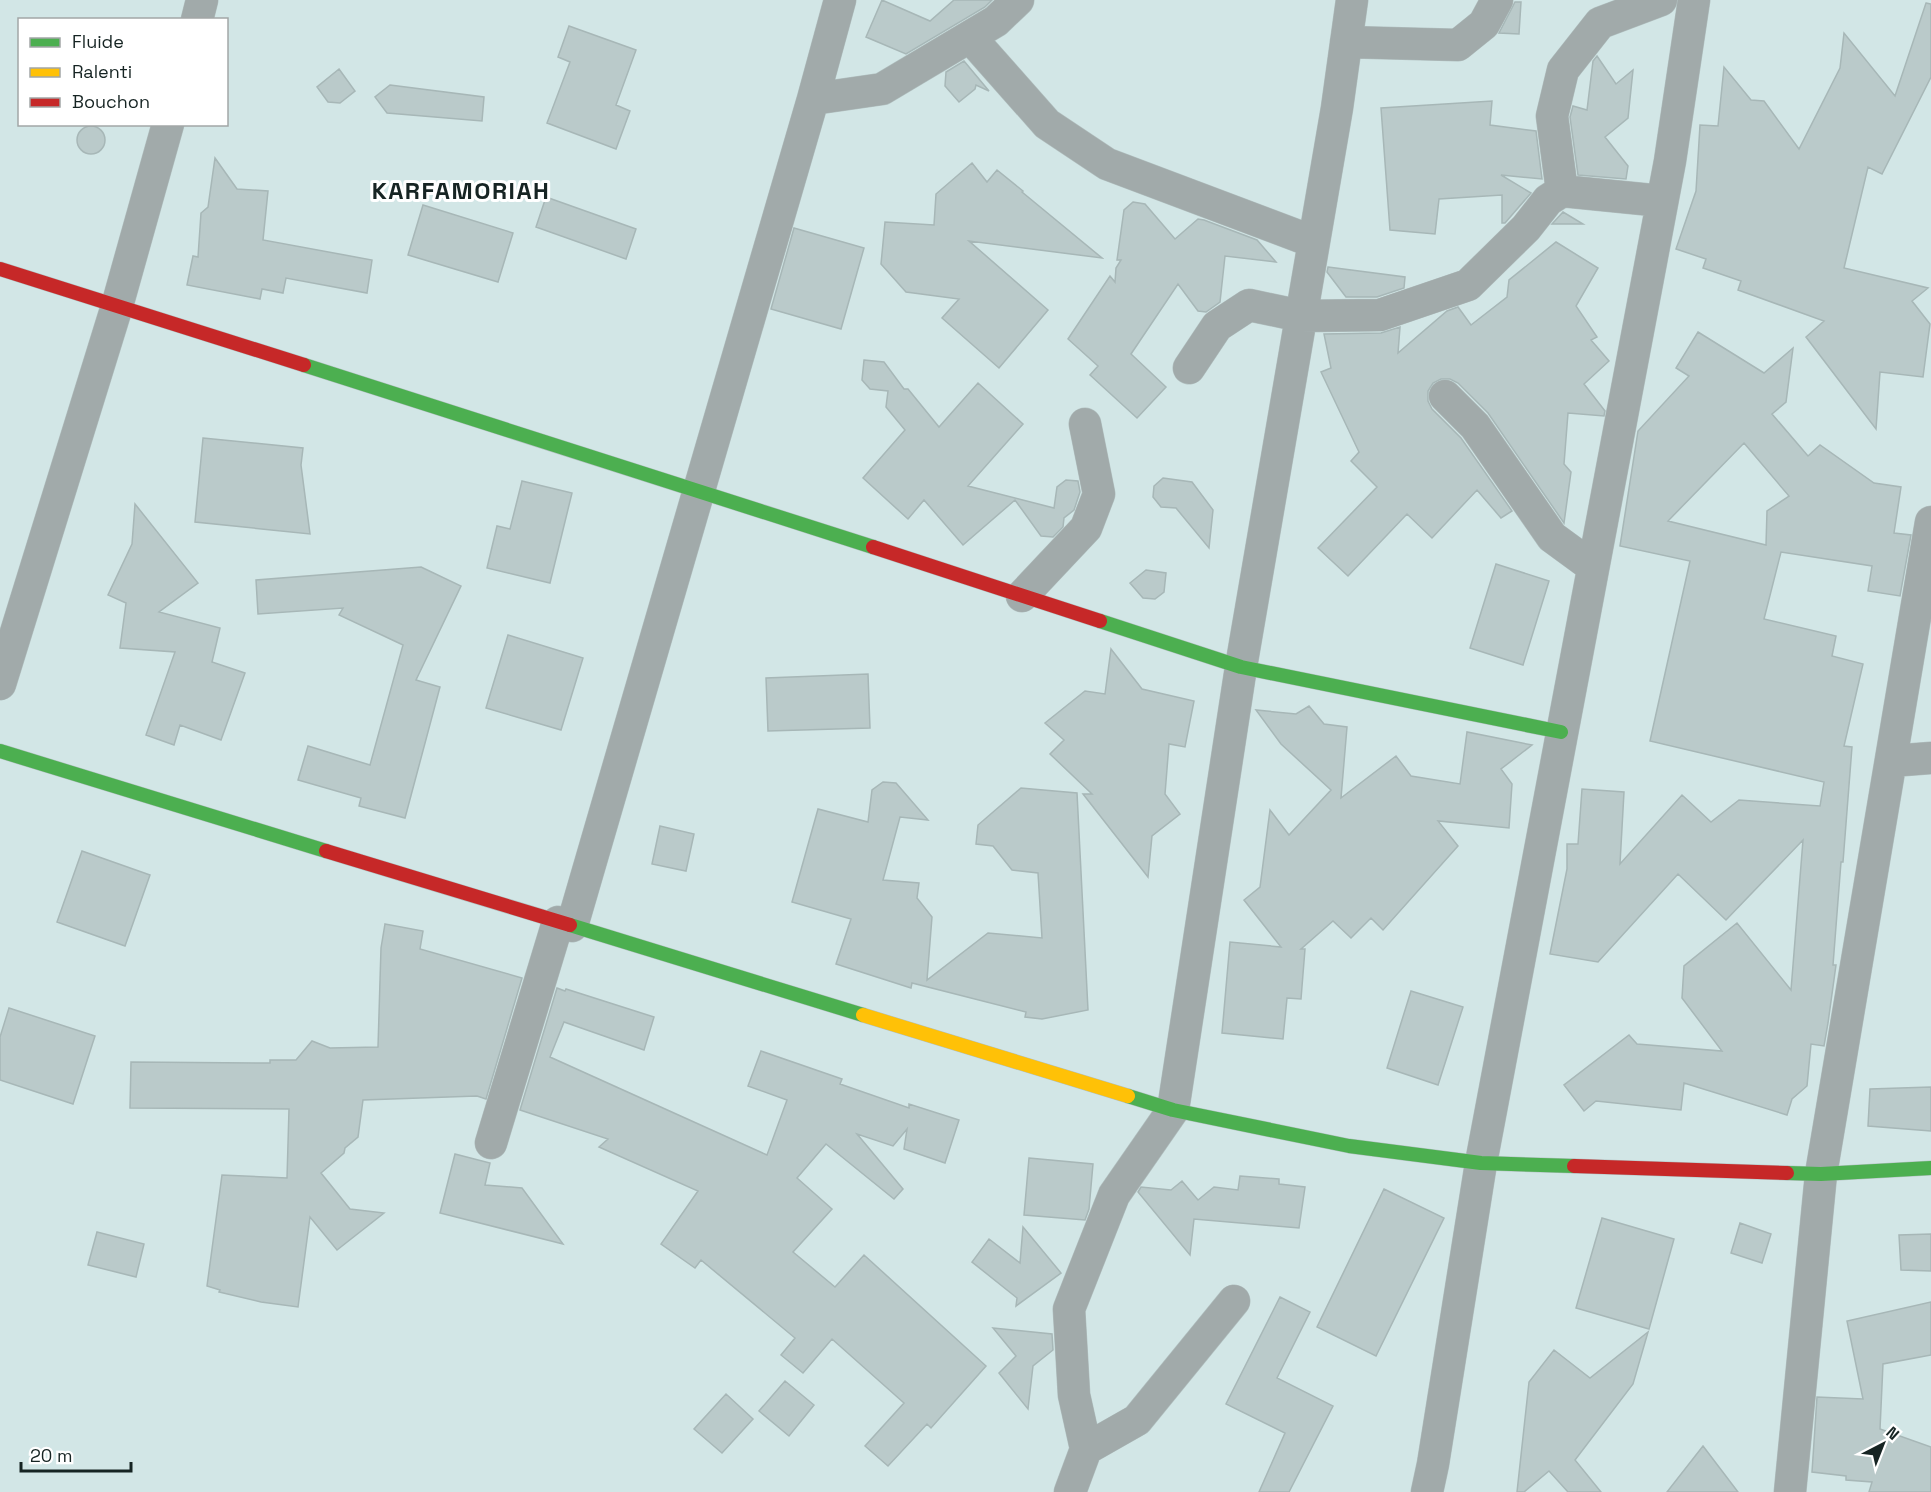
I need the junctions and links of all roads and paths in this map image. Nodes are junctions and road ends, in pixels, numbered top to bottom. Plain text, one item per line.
1 (202, 0) edge
2 (840, 0) edge
3 (1018, 0) edge
4 (1352, 0) edge
5 (1497, 0) edge
6 (1661, 0) edge
7 (1694, 0) edge
8 (198, 18) edge
9 (970, 37) junction
10 (1346, 42) junction
11 (813, 99) junction
12 (167, 126) edge
13 (1562, 191) junction
14 (1662, 201) junction
15 (1314, 242) junction
16 (0, 269) edge
17 (117, 306) junction
18 (1301, 316) junction
19 (1189, 368) dead end
20 (1445, 396) dead end
21 (1085, 424) dead end
22 (698, 490) junction
23 (1931, 522) edge
24 (1593, 567) junction
25 (1022, 596) junction
26 (1240, 667) junction
27 (0, 684) edge
28 (1561, 732) junction
29 (0, 751) edge
30 (1931, 758) edge
31 (1891, 761) junction
32 (565, 924) junction
33 (1173, 1110) junction
34 (491, 1143) dead end
35 (1481, 1163) junction
36 (1931, 1168) edge
37 (1821, 1174) junction
38 (1234, 1301) dead end
39 (1086, 1449) junction
40 (1070, 1492) edge
41 (1426, 1492) edge
42 (1790, 1492) edge

1 - 8 street
2 - 11 street
3 - 9 street
4 - 10 street
5 - 10 street
6 - 13 street
7 - 14 street
9 - 11 street
9 - 15 street
10 - 15 street
11 - 22 street
12 - 17 street
13 - 14 street
13 - 18 street
14 - 24 street
15 - 18 street
16 - 17 main road
17 - 22 main road
17 - 27 street
18 - 19 street
18 - 26 street
20 - 24 street
21 - 25 street
22 - 25 main road
22 - 32 street
23 - 31 street
24 - 28 street
25 - 26 main road
26 - 28 main road
26 - 33 street
28 - 35 street
29 - 32 main road
30 - 31 street
31 - 37 street
32 - 33 main road
32 - 34 street
33 - 35 main road
33 - 39 street
35 - 37 main road
35 - 41 street
36 - 37 main road
37 - 42 street
38 - 39 street
39 - 40 street

